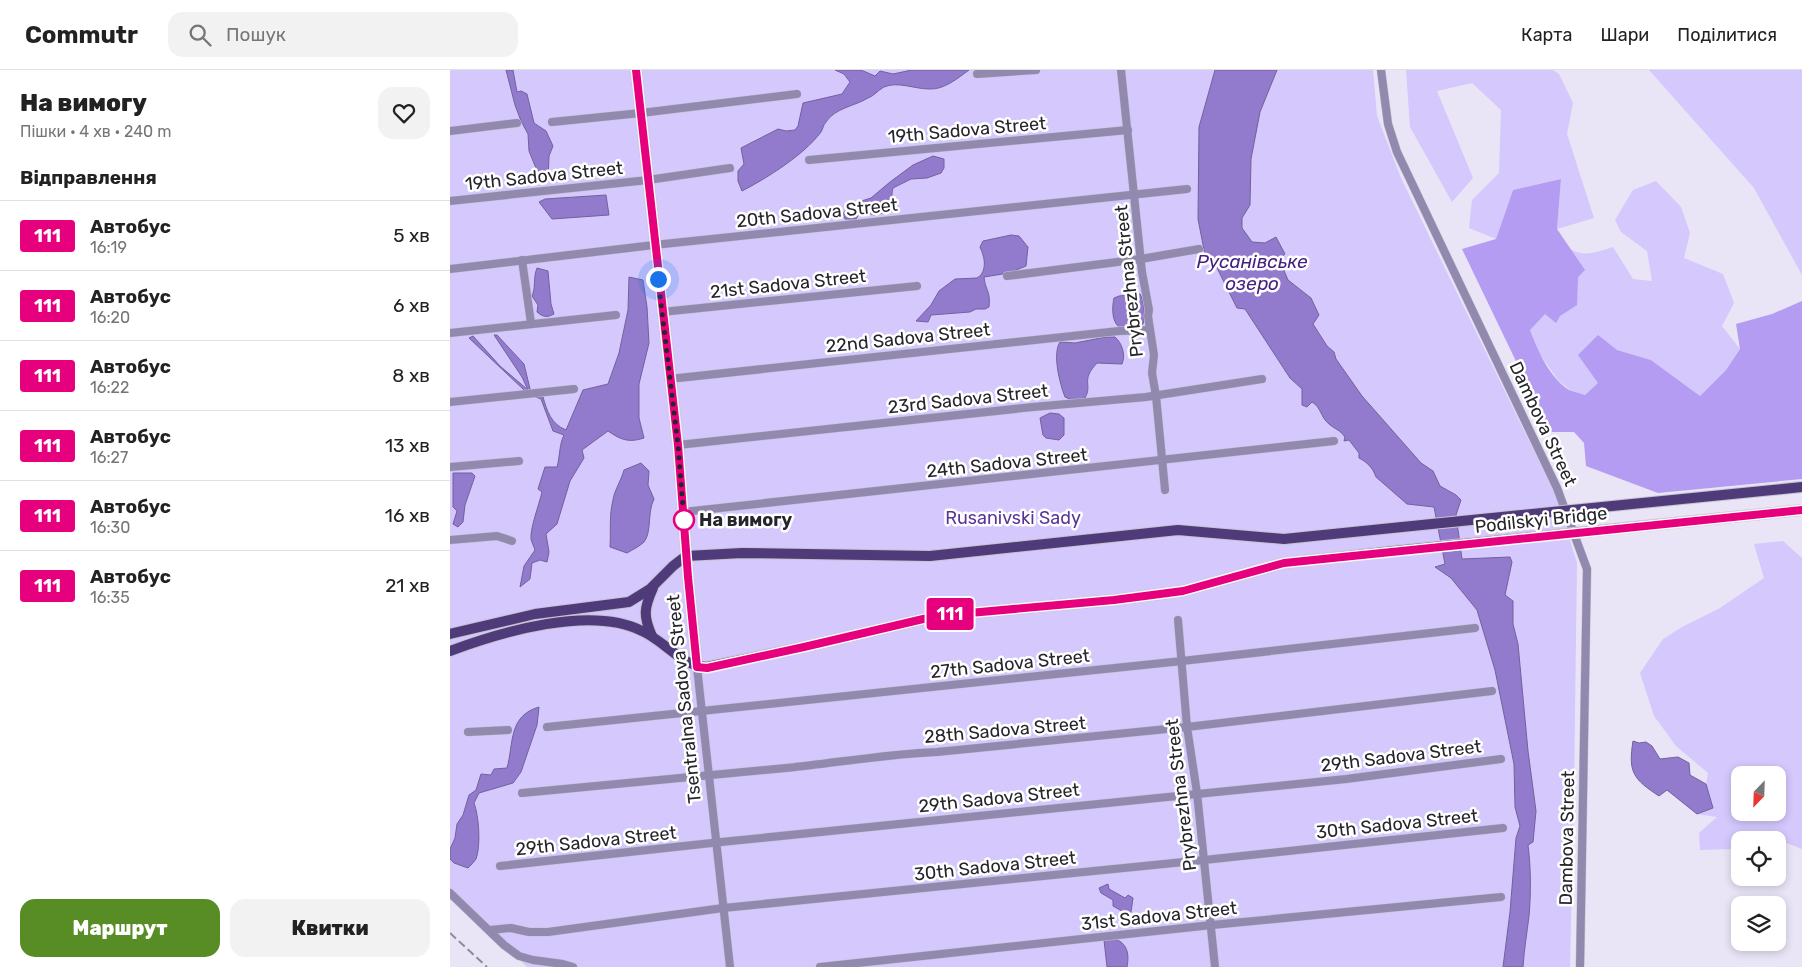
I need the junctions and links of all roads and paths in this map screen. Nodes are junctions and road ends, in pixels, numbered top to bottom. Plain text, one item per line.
1 (636, 70) edge
2 (1036, 70) edge
3 (1121, 70) edge
4 (1381, 70) edge
5 (977, 74) dead end
6 (797, 94) dead end
7 (641, 114) junction
8 (517, 122) dead end
9 (552, 122) dead end
10 (1128, 130) junction
11 (450, 131) edge
12 (809, 160) dead end
13 (730, 168) dead end
14 (648, 180) junction
15 (1187, 189) dead end
16 (1135, 196) junction
17 (450, 201) edge
18 (654, 245) junction
19 (1199, 249) dead end
20 (1141, 259) junction
21 (522, 260) junction
22 (450, 269) edge
23 (1007, 276) dead end
24 (917, 286) dead end
25 (662, 312) junction
26 (616, 315) dead end
27 (531, 323) junction
28 (1150, 330) junction
29 (450, 333) edge
30 (669, 379) junction
31 (1262, 379) dead end
32 (574, 389) dead end
33 (1156, 396) junction
34 (450, 402) edge
35 (1334, 441) dead end
36 (678, 445) junction
37 (519, 461) dead end
38 (1162, 461) junction
39 (450, 467) edge
40 (1802, 488) edge
41 (1165, 490) dead end
42 (1802, 510) edge
43 (683, 512) junction
44 (450, 540) edge
45 (512, 541) dead end
46 (686, 556) junction
47 (654, 585) junction
48 (1178, 620) dead end
49 (1475, 628) dead end
50 (450, 634) edge
51 (652, 636) junction
52 (450, 651) edge
53 (1182, 661) junction
54 (697, 667) junction
55 (1492, 691) dead end
56 (702, 711) junction
57 (546, 727) dead end
58 (1187, 727) junction
59 (508, 730) dead end
60 (468, 732) dead end
61 (1501, 759) dead end
62 (709, 776) junction
63 (522, 793) dead end
64 (1197, 793) junction
65 (1503, 828) dead end
66 (716, 842) junction
67 (1204, 860) junction
68 (500, 866) dead end
69 (450, 893) edge
70 (1501, 897) dead end
71 (723, 908) junction
72 (1212, 925) junction
73 (490, 930) junction
74 (573, 967) edge
75 (730, 967) edge
76 (820, 967) edge
77 (1215, 967) edge
78 (1580, 967) edge

1 - 7 main road, Tsentralna Sadova Street
2 - 5 street
3 - 10 street, Prybrezhna Street
4 - 78 street, Dambova Street
6 - 7 street
7 - 9 street
7 - 14 main road, Tsentralna Sadova Street
8 - 11 street
10 - 12 street, 19th Sadova Street
10 - 16 street, Prybrezhna Street
13 - 14 street, 19th Sadova Street
14 - 17 street, 19th Sadova Street
14 - 18 main road, Tsentralna Sadova Street
15 - 16 street, 20th Sadova Street
16 - 18 street, 20th Sadova Street
16 - 20 street, Prybrezhna Street
18 - 21 street, 20th Sadova Street
18 - 25 main road, Tsentralna Sadova Street
19 - 20 street
20 - 23 street
20 - 28 street, Prybrezhna Street
21 - 22 street, 20th Sadova Street
21 - 27 street
24 - 25 street, 21st Sadova Street
25 - 30 main road, Tsentralna Sadova Street
26 - 27 street
27 - 29 street
28 - 30 street, 22nd Sadova Street
28 - 33 street, Prybrezhna Street
30 - 36 main road, Tsentralna Sadova Street
31 - 33 street, 23rd Sadova Street
32 - 34 street
33 - 36 street, 23rd Sadova Street
33 - 38 street, Prybrezhna Street
35 - 38 street, 24th Sadova Street
36 - 43 main road, Tsentralna Sadova Street
37 - 39 street
38 - 41 street, Prybrezhna Street
38 - 43 street, 24th Sadova Street
40 - 46 main road, Podilskyi Bridge, bridge
42 - 54 main road, Podilskyi Bridge, bridge
43 - 46 main road, Tsentralna Sadova Street
44 - 45 street
46 - 47 main road
46 - 54 main road, Tsentralna Sadova Street
47 - 50 main road
47 - 51 main road
48 - 53 street, Prybrezhna Street
49 - 53 street, 27th Sadova Street
51 - 52 main road
51 - 54 main road
53 - 56 street, 27th Sadova Street
53 - 58 street, Prybrezhna Street
54 - 56 street, Tsentralna Sadova Street
55 - 58 street, 28th Sadova Street
56 - 57 street, 27th Sadova Street
56 - 62 street, Tsentralna Sadova Street
58 - 62 street, 28th Sadova Street
58 - 64 street, Prybrezhna Street
59 - 60 street
61 - 64 street, 29th Sadova Street
62 - 63 street, 28th Sadova Street
62 - 66 street, Tsentralna Sadova Street
64 - 66 street, 29th Sadova Street
64 - 67 street, Prybrezhna Street
65 - 67 street, 30th Sadova Street
66 - 68 street, 29th Sadova Street
66 - 71 street, Tsentralna Sadova Street
67 - 71 street, 30th Sadova Street
67 - 72 street, Prybrezhna Street
69 - 73 street
70 - 72 street, 31st Sadova Street
71 - 73 street, 30th Sadova Street
71 - 75 street, Tsentralna Sadova Street
72 - 76 street, 31st Sadova Street
72 - 77 street, Prybrezhna Street
73 - 74 street

